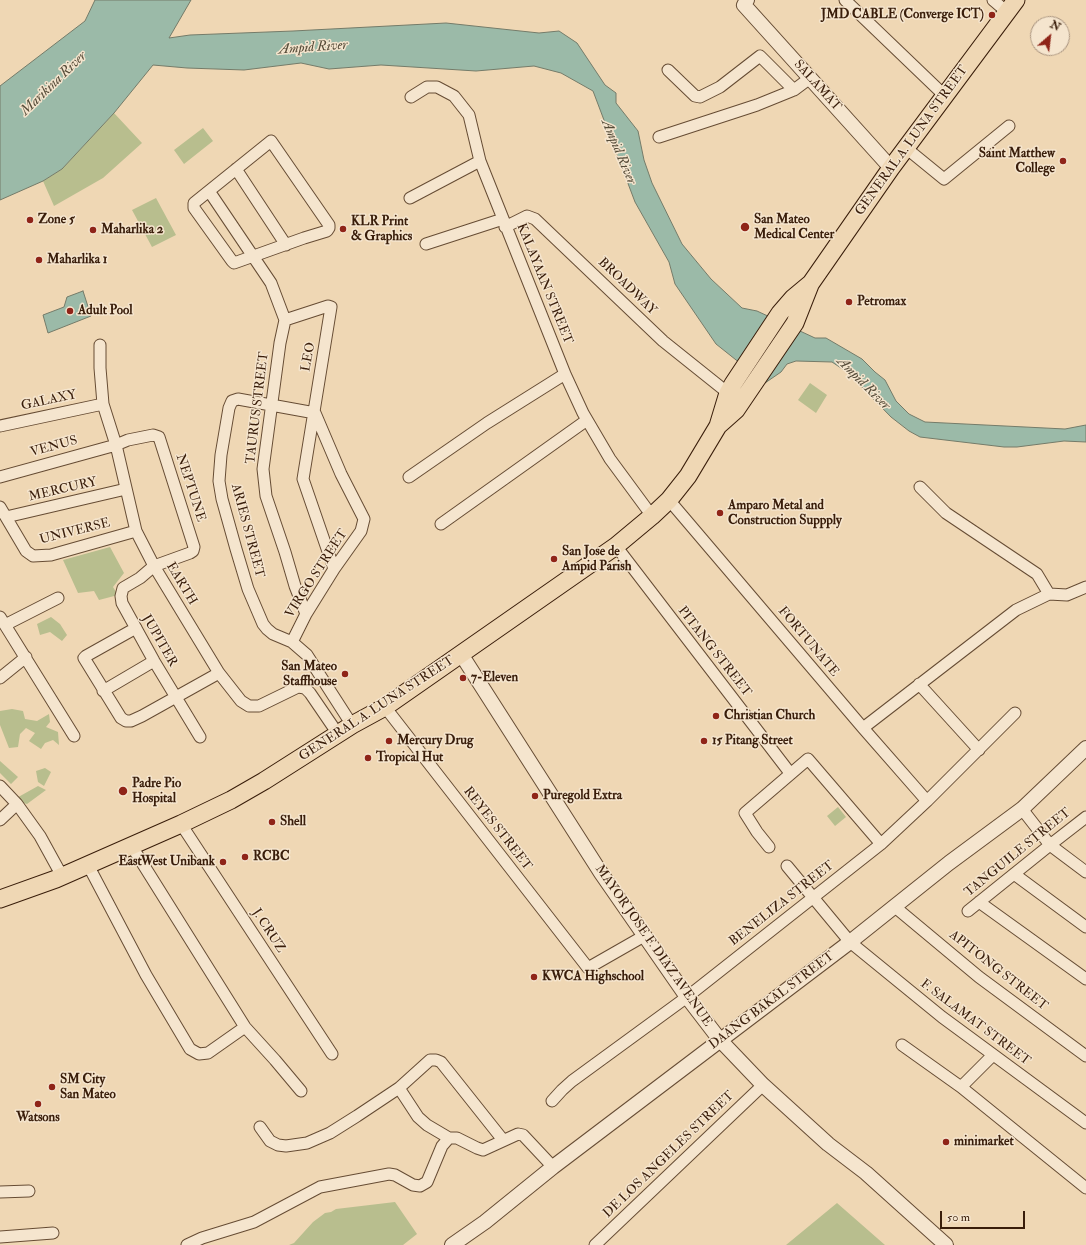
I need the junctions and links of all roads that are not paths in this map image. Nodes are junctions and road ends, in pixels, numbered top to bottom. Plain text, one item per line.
1 (845, 0) edge
2 (993, 0) edge
3 (744, 2) edge
4 (1011, 6) edge
5 (668, 70) dead end
6 (810, 78) junction
7 (794, 90) junction
8 (945, 96) junction
9 (411, 97) dead end
10 (1009, 126) dead end
11 (659, 137) dead end
12 (906, 148) junction
13 (480, 161) junction
14 (891, 168) junction
15 (236, 169) junction
16 (209, 191) junction
17 (410, 198) dead end
18 (504, 223) junction
19 (426, 244) dead end
20 (286, 245) junction
21 (254, 257) junction
22 (811, 283) junction
23 (285, 320) junction
24 (100, 345) dead end
25 (565, 374) junction
26 (730, 388) junction
27 (104, 404) junction
28 (273, 406) junction
29 (315, 413) junction
30 (587, 420) junction
31 (0, 426) edge
32 (718, 426) junction
33 (116, 445) junction
34 (0, 477) edge
35 (409, 477) dead end
36 (920, 487) dead end
37 (126, 489) junction
38 (669, 500) junction
39 (0, 507) edge
40 (652, 516) junction
41 (6, 517) junction
42 (441, 524) dead end
43 (136, 531) junction
44 (616, 546) junction
45 (154, 566) junction
46 (334, 569) junction
47 (1086, 587) edge
48 (1049, 594) junction
49 (58, 598) dead end
50 (306, 614) junction
51 (3, 621) edge
52 (136, 628) junction
53 (292, 642) junction
54 (462, 654) junction
55 (26, 657) junction
56 (154, 661) junction
57 (219, 673) junction
58 (0, 678) edge
59 (919, 684) junction
60 (103, 691) junction
61 (176, 696) junction
62 (385, 707) junction
63 (1015, 713) dead end
64 (863, 728) junction
65 (345, 730) junction
66 (74, 736) dead end
67 (200, 737) dead end
68 (1086, 748) edge
69 (979, 750) junction
70 (790, 773) junction
71 (0, 786) edge
72 (928, 800) junction
73 (16, 804) junction
74 (1022, 809) junction
75 (1086, 818) edge
76 (0, 820) edge
77 (180, 824) junction
78 (881, 844) junction
79 (131, 845) junction
80 (1050, 845) junction
81 (769, 847) dead end
82 (88, 865) junction
83 (787, 866) dead end
84 (1086, 872) edge
85 (1014, 874) junction
86 (62, 876) junction
87 (814, 897) junction
88 (0, 899) edge
89 (979, 902) junction
90 (895, 907) junction
91 (968, 911) dead end
92 (1086, 927) edge
93 (644, 936) junction
94 (850, 942) junction
95 (1086, 979) edge
96 (687, 997) junction
97 (245, 1027) junction
98 (720, 1040) junction
99 (902, 1045) dead end
100 (332, 1054) dead end
101 (993, 1055) junction
102 (1086, 1056) edge
103 (763, 1085) junction
104 (961, 1087) junction
105 (399, 1088) junction
106 (301, 1091) dead end
107 (552, 1101) dead end
108 (1086, 1123) edge
109 (260, 1127) dead end
110 (448, 1138) junction
111 (503, 1140) junction
112 (553, 1167) junction
113 (1086, 1188) edge
114 (29, 1191) dead end
115 (0, 1192) edge
116 (53, 1233) dead end
117 (0, 1237) edge
118 (187, 1245) edge
119 (452, 1245) edge
120 (595, 1245) edge
121 (946, 1245) edge

1 - 8 street
2 - 4 street
3 - 6 street, SALAMAT
4 - 8 main road, GENERAL A. LUNA STREET
5 - 7 street
6 - 7 street
6 - 14 street, SALAMAT
7 - 11 street
8 - 12 main road, GENERAL A. LUNA STREET
9 - 13 street, KALAYAAN STREET
10 - 12 street
12 - 14 main road, GENERAL A. LUNA STREET
13 - 17 street
13 - 18 street, KALAYAAN STREET
14 - 22 main road, GENERAL A. LUNA STREET
15 - 16 street
15 - 20 street
15 - 20 street
16 - 21 street
16 - 21 street
18 - 19 street, BROADWAY
18 - 25 street, KALAYAAN STREET
18 - 26 street, BROADWAY
20 - 21 street
21 - 23 street
22 - 26 main road, GENERAL A. LUNA STREET
22 - 32 main road, GENERAL A. LUNA STREET
23 - 28 street, TAURUS STREET
23 - 29 street, LEO
24 - 27 street, EARTH
25 - 30 street, KALAYAAN STREET
25 - 35 street
26 - 32 main road, GENERAL A. LUNA STREET
27 - 31 street, GALAXY
27 - 33 street, EARTH
28 - 29 street
28 - 50 street, TAURUS STREET
28 - 53 street, ARIES STREET
29 - 46 street, LEO
29 - 46 street, VIRGO STREET
30 - 40 street, KALAYAAN STREET
30 - 42 street
32 - 38 main road, GENERAL A. LUNA STREET
33 - 34 street, VENUS
33 - 37 street, EARTH
33 - 45 street, NEPTUNE
36 - 48 street
37 - 41 street, MERCURY
37 - 43 street, EARTH
38 - 40 main road, GENERAL A. LUNA STREET
38 - 64 street, FORTUNATE
39 - 41 street, UNIVERSE
40 - 44 main road, GENERAL A. LUNA STREET
41 - 43 street, UNIVERSE
43 - 45 street, EARTH
44 - 54 main road, GENERAL A. LUNA STREET
44 - 70 street, PITANG STREET
45 - 52 street, JUPITER
45 - 57 street, EARTH
46 - 50 street, VIRGO STREET
47 - 48 street
48 - 59 street
49 - 51 street
50 - 53 street, VIRGO STREET
51 - 55 street
52 - 56 street, JUPITER
52 - 60 street
53 - 65 street
54 - 62 main road, GENERAL A. LUNA STREET
54 - 93 street, MAYOR JOSE F. DIAZ AVENUE
55 - 58 street
55 - 66 street
56 - 60 street
56 - 61 street, JUPITER
57 - 61 street
57 - 65 street, EARTH
59 - 64 street
59 - 69 street
60 - 61 street
61 - 67 street, JUPITER
62 - 65 main road, GENERAL A. LUNA STREET
62 - 93 street, REYES STREET
63 - 69 street, BENELIZA STREET
64 - 72 street, FORTUNATE
65 - 77 main road, GENERAL A. LUNA STREET
68 - 74 street, DAANG BAKAL STREET
69 - 72 street, BENELIZA STREET
70 - 78 street
70 - 81 street
71 - 73 street
72 - 78 street, BENELIZA STREET
73 - 76 street
73 - 86 street
74 - 80 street
74 - 90 street, DAANG BAKAL STREET
75 - 80 street, TANGUILE STREET
77 - 79 main road, GENERAL A. LUNA STREET
77 - 100 street, J. CRUZ
78 - 87 street, BENELIZA STREET
79 - 82 main road, GENERAL A. LUNA STREET
79 - 97 street
80 - 84 street
80 - 85 street, TANGUILE STREET
82 - 86 main road, GENERAL A. LUNA STREET
82 - 97 street
83 - 87 street, F. SALAMAT STREET
85 - 89 street, TANGUILE STREET
85 - 92 street
86 - 88 main road, GENERAL A. LUNA STREET
87 - 94 street, F. SALAMAT STREET
87 - 96 street, BENELIZA STREET
89 - 91 street, TANGUILE STREET
89 - 95 street
90 - 94 street, DAANG BAKAL STREET
90 - 102 street, APITONG STREET
93 - 96 street, MAYOR JOSE F. DIAZ AVENUE
94 - 98 street, DAANG BAKAL STREET
94 - 101 street, F. SALAMAT STREET
96 - 98 street, MAYOR JOSE F. DIAZ AVENUE
96 - 107 street, BENELIZA STREET
97 - 106 street
98 - 103 street, MAYOR JOSE F. DIAZ AVENUE
98 - 112 street, DAANG BAKAL STREET
99 - 104 street
101 - 104 street
101 - 108 street, F. SALAMAT STREET
103 - 120 street, DE LOS ANGELES STREET
103 - 121 street, MAYOR JOSE F. DIAZ AVENUE
104 - 113 street
105 - 109 street
105 - 110 street
105 - 111 street
110 - 111 street
110 - 118 street
111 - 112 street
112 - 119 street, DAANG BAKAL STREET
114 - 115 street
116 - 117 street

